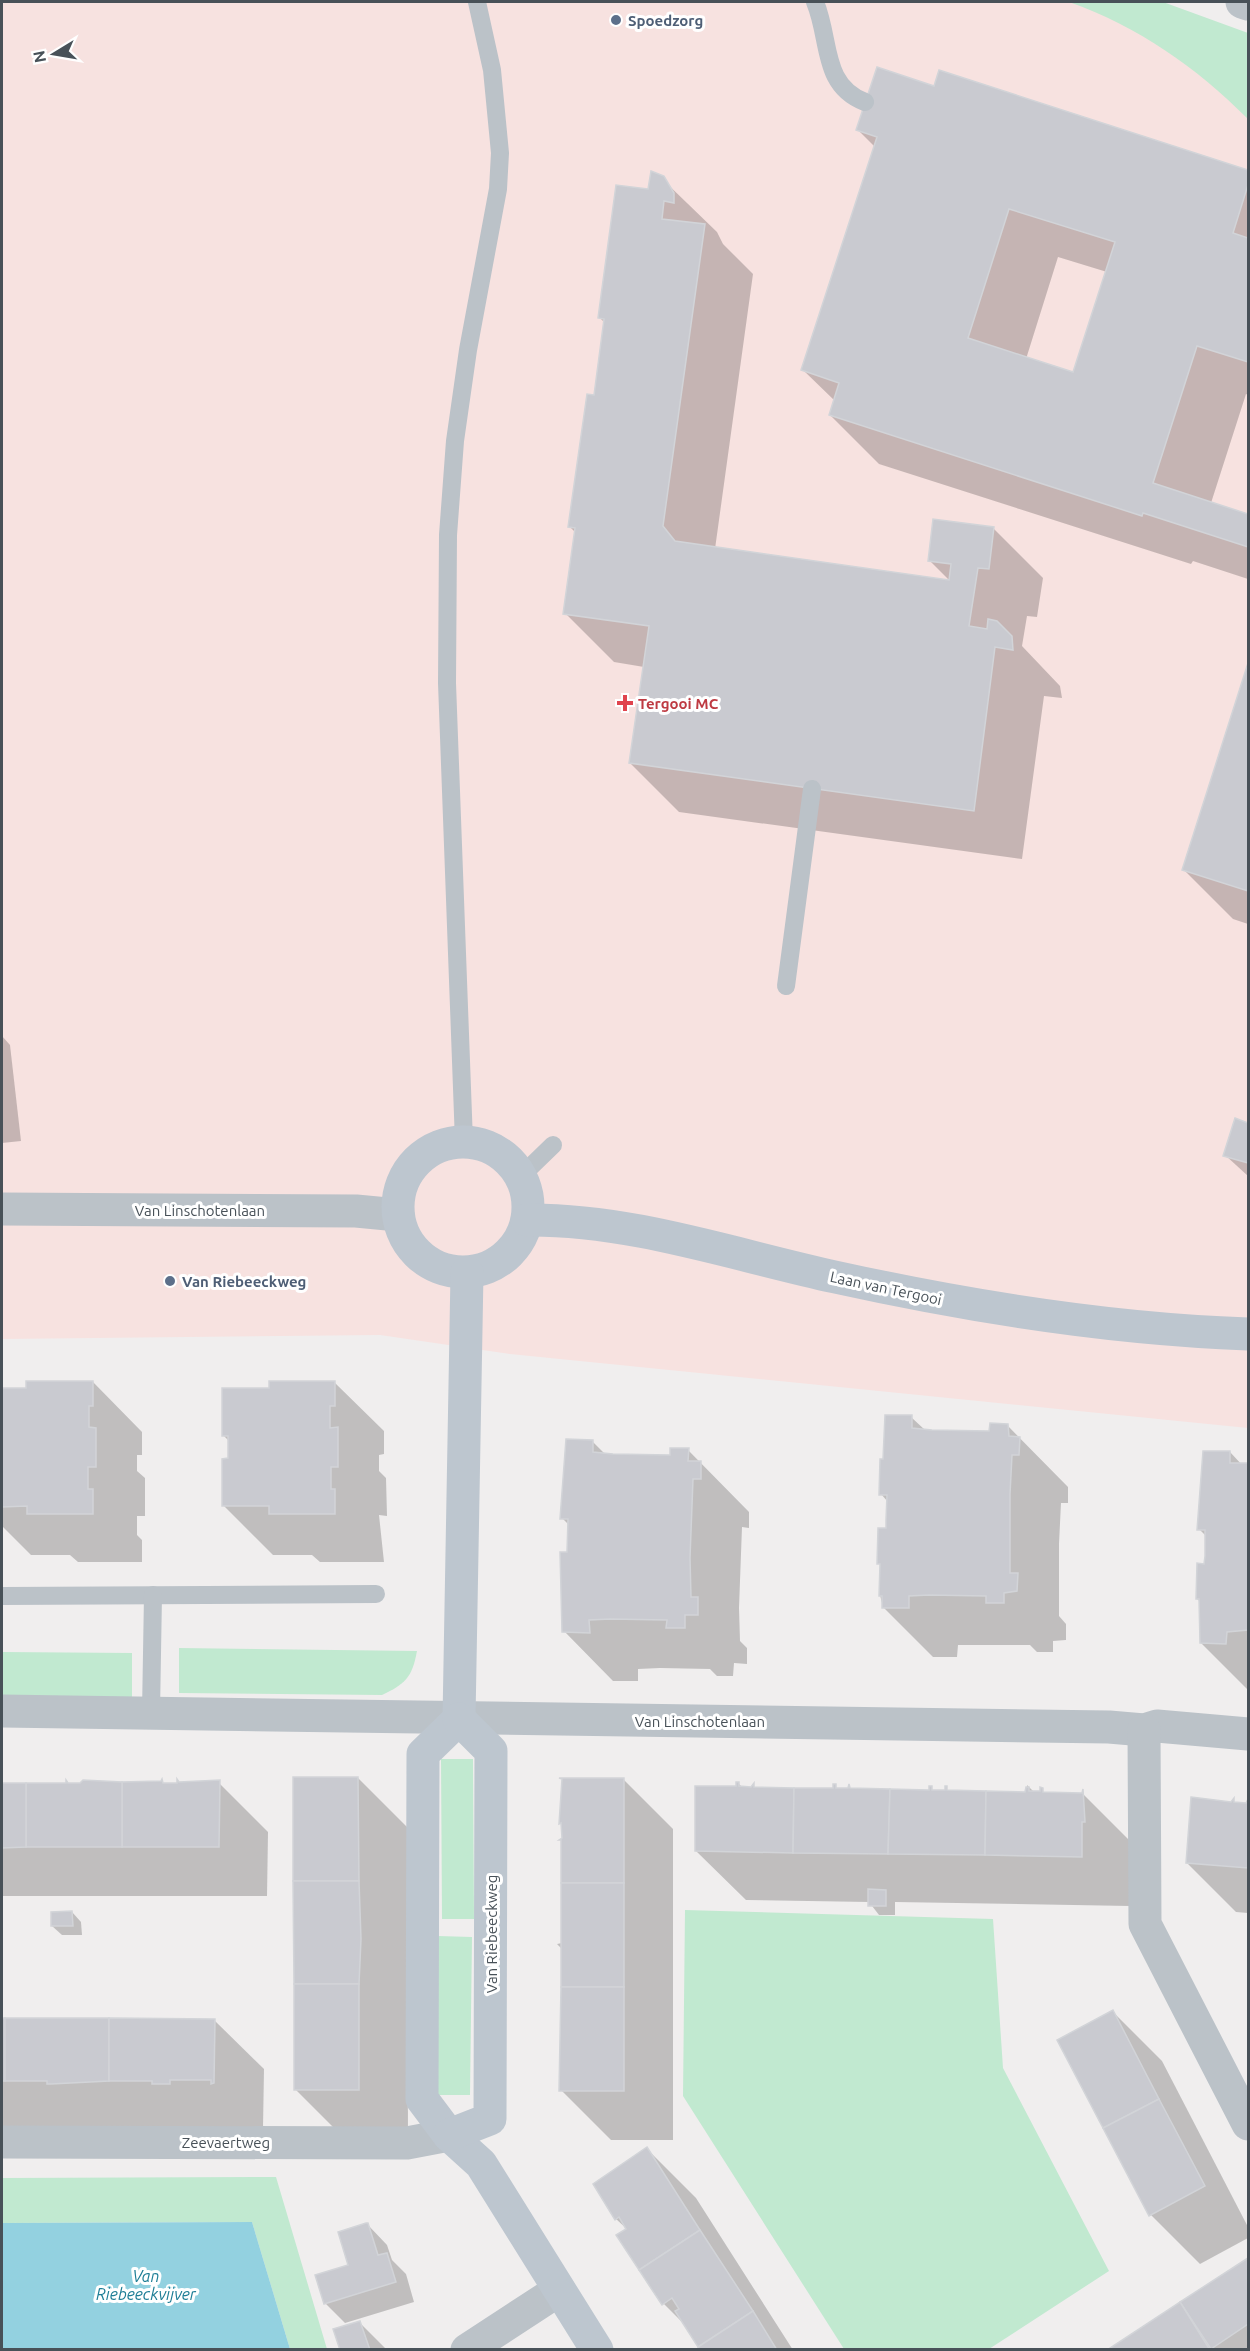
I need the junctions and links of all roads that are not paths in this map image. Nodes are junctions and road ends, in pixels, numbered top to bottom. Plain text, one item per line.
1 (477, 2) edge
2 (815, 2) edge
3 (1242, 2) edge
4 (1248, 4) edge
5 (865, 102) dead end
6 (812, 789) dead end
7 (786, 986) dead end
8 (464, 1142) junction
9 (553, 1144) dead end
10 (521, 1176) junction
11 (2, 1209) edge
12 (398, 1215) junction
13 (527, 1220) junction
14 (467, 1273) junction
15 (1248, 1334) edge
16 (376, 1594) dead end
17 (153, 1595) junction
18 (2, 1596) edge
19 (2, 1711) edge
20 (151, 1712) junction
21 (459, 1719) junction
22 (1144, 1730) junction
23 (1248, 1734) edge
24 (1248, 2124) edge
25 (449, 2134) junction
26 (2, 2142) edge
27 (559, 2290) junction
28 (467, 2349) edge
29 (597, 2349) edge

1 - 8 lane
2 - 5 lane
3 - 4 street
6 - 7 lane
8 - 10 street
8 - 12 street
9 - 10 lane
10 - 13 street
11 - 12 street, Van Linschotenlaan
12 - 14 street
13 - 14 street
13 - 15 street, Laan van Tergooi
14 - 21 street
16 - 17 lane
17 - 18 lane
17 - 20 lane
19 - 20 street, Van Linschotenlaan
20 - 21 street, Van Linschotenlaan
21 - 22 street, Van Linschotenlaan
21 - 25 street
21 - 25 street, Van Riebeeckweg
22 - 23 street, Van Linschotenlaan
22 - 24 street
25 - 26 street, Zeevaertweg
25 - 27 street
27 - 28 street
27 - 29 street

